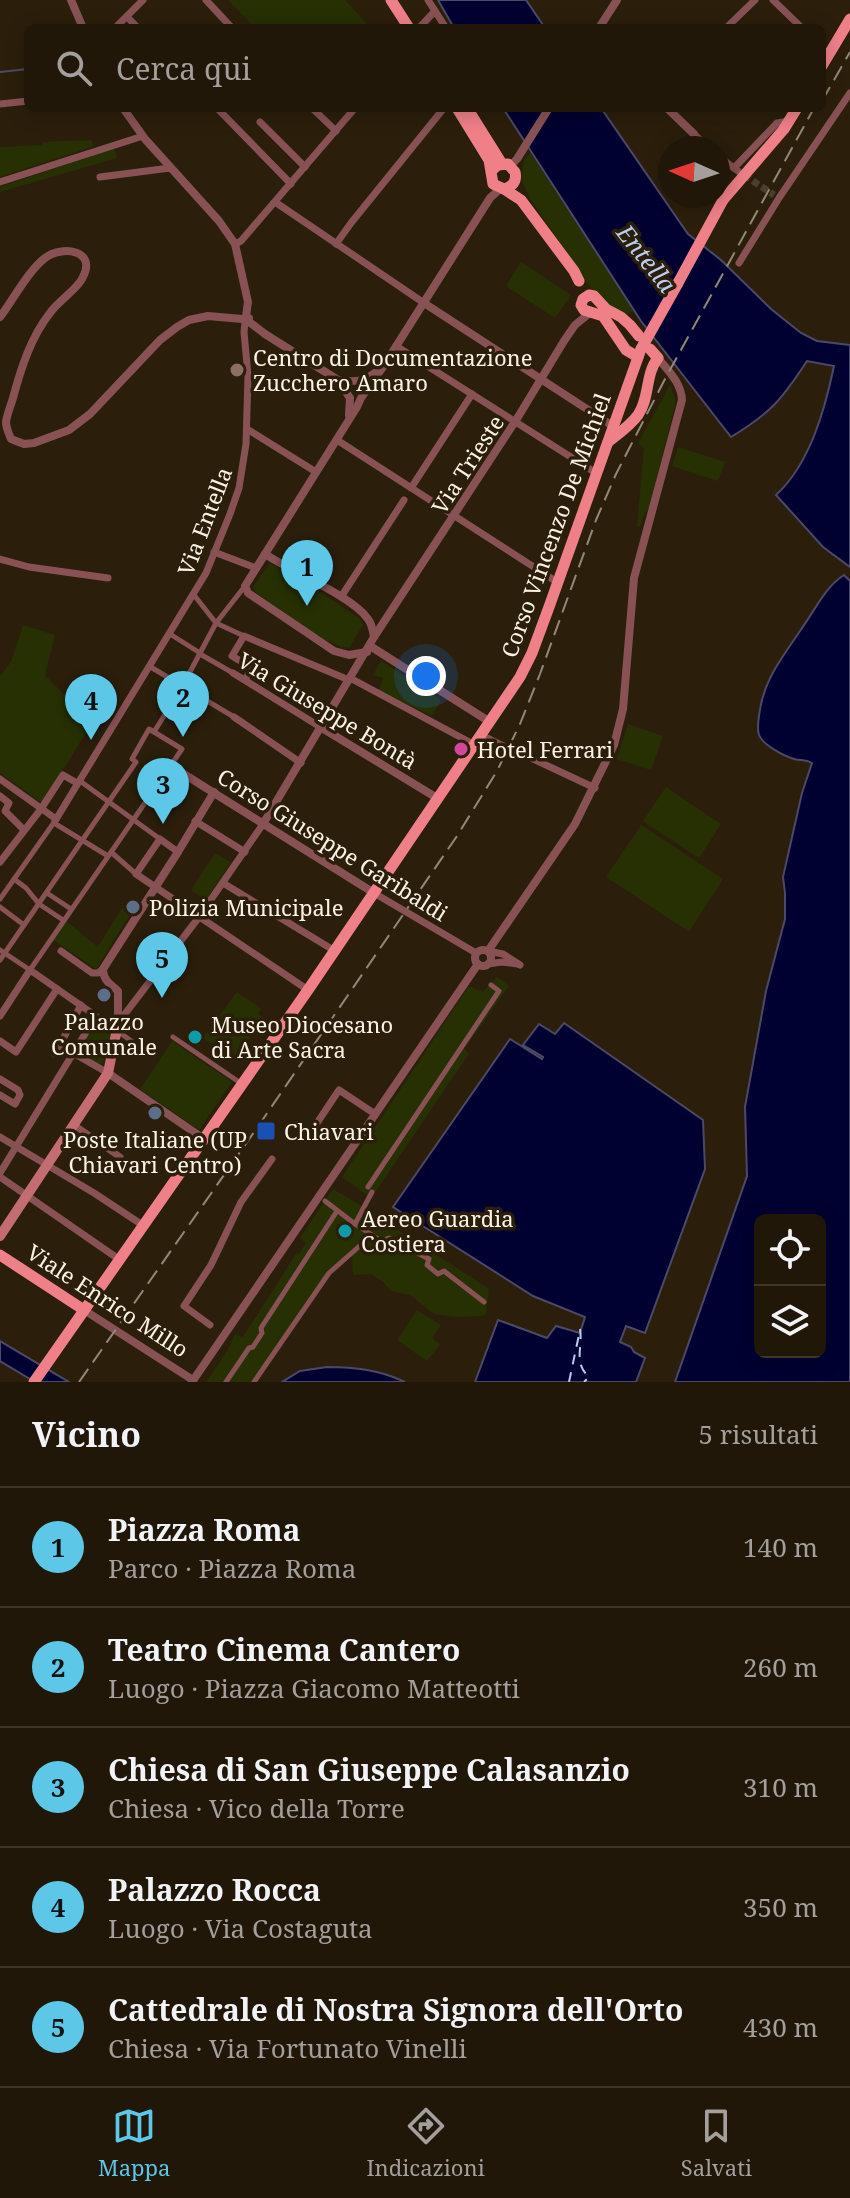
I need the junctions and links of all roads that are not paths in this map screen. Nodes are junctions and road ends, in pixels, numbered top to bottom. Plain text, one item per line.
1 (71, 0) edge
2 (143, 0) edge
3 (206, 0) edge
4 (391, 0) edge
5 (400, 0) edge
6 (428, 0) edge
7 (617, 0) edge
8 (755, 0) edge
9 (773, 0) edge
10 (435, 11) junction
11 (127, 17) junction
12 (850, 19) edge
13 (81, 24) edge
14 (119, 24) edge
15 (134, 24) edge
16 (228, 24) edge
17 (406, 24) edge
18 (415, 24) edge
19 (422, 24) edge
20 (443, 24) edge
21 (604, 24) edge
22 (730, 24) edge
23 (798, 24) edge
24 (826, 50) edge
25 (850, 93) edge
26 (24, 101) edge
27 (0, 104) edge
28 (126, 112) edge
29 (221, 112) edge
30 (316, 112) edge
31 (352, 112) edge
32 (441, 112) edge
33 (459, 112) edge
34 (470, 112) edge
35 (546, 112) edge
36 (671, 112) edge
37 (794, 112) edge
38 (260, 122) dead end
39 (786, 125) junction
40 (336, 131) junction
41 (694, 134) edge
42 (143, 136) junction
43 (505, 165) junction
44 (730, 165) edge
45 (305, 167) junction
46 (170, 168) junction
47 (100, 177) dead end
48 (515, 180) junction
49 (0, 182) edge
50 (291, 184) junction
51 (499, 187) junction
52 (730, 190) edge
53 (521, 200) junction
54 (275, 202) junction
55 (716, 208) edge
56 (235, 244) junction
57 (336, 244) junction
58 (739, 263) dead end
59 (424, 303) junction
60 (591, 304) junction
61 (0, 317) edge
62 (246, 319) junction
63 (639, 336) dead end
64 (396, 346) junction
65 (646, 353) junction
66 (383, 367) junction
67 (541, 381) junction
68 (351, 388) junction
69 (472, 394) junction
70 (363, 396) junction
71 (644, 397) junction
72 (619, 409) junction
73 (516, 421) junction
74 (347, 423) junction
75 (613, 426) junction
76 (247, 429) junction
77 (4, 432) edge
78 (337, 440) junction
79 (607, 442) junction
80 (316, 472) junction
81 (596, 473) junction
82 (411, 488) junction
83 (404, 500) joint
84 (454, 516) junction
85 (214, 552) junction
86 (265, 554) junction
87 (0, 559) edge
88 (256, 568) junction
89 (108, 578) dead end
90 (557, 582) junction
91 (245, 586) junction
92 (194, 595) junction
93 (341, 597) junction
94 (216, 623) junction
95 (170, 634) junction
96 (244, 636) junction
97 (371, 645) junction
98 (200, 653) junction
99 (149, 666) junction
100 (233, 673) joint
101 (349, 679) junction
102 (245, 680) junction
103 (182, 687) junction
104 (234, 717) joint
105 (490, 722) junction
106 (322, 728) junction
107 (154, 732) junction
108 (478, 740) junction
109 (503, 746) tunnel mouth
110 (531, 758) tunnel mouth
111 (301, 763) junction
112 (171, 766) junction
113 (0, 779) edge
114 (78, 782) junction
115 (595, 788) junction
116 (214, 792) junction
117 (0, 796) edge
118 (437, 798) junction
119 (109, 802) junction
120 (41, 809) junction
121 (135, 819) junction
122 (55, 821) junction
123 (195, 821) junction
124 (263, 824) junction
125 (24, 830) junction
126 (160, 839) junction
127 (82, 841) junction
128 (178, 852) junction
129 (245, 852) junction
130 (110, 854) junction
131 (0, 862) edge
132 (136, 874) junction
133 (14, 879) junction
134 (223, 883) junction
135 (155, 888) junction
136 (47, 893) junction
137 (374, 893) junction
138 (0, 899) edge
139 (39, 904) junction
140 (0, 907) edge
141 (71, 909) junction
142 (199, 917) junction
143 (63, 920) junction
144 (23, 924) junction
145 (48, 942) junction
146 (61, 951) joint
147 (335, 951) junction
148 (488, 951) junction
149 (476, 953) junction
150 (2, 954) edge
151 (478, 964) junction
152 (488, 964) junction
153 (103, 969) junction
154 (30, 970) junction
155 (491, 985) dead end
156 (57, 989) junction
157 (308, 990) junction
158 (81, 1005) junction
159 (0, 1016) edge
160 (96, 1016) junction
161 (118, 1027) junction
162 (173, 1037) dead end
163 (0, 1041) edge
164 (147, 1052) dead end
165 (73, 1053) junction
166 (55, 1054) dead end
167 (108, 1073) junction
168 (0, 1079) edge
169 (242, 1084) junction
170 (0, 1095) edge
171 (375, 1114) junction
172 (74, 1125) junction
173 (0, 1137) edge
174 (307, 1138) dead end
175 (204, 1139) junction
176 (16, 1146) junction
177 (120, 1157) dead end
178 (272, 1159) dead end
179 (47, 1166) junction
180 (0, 1175) edge
181 (27, 1196) junction
182 (325, 1201) dead end
183 (337, 1211) junction
184 (357, 1221) junction
185 (144, 1226) junction
186 (372, 1235) junction
187 (0, 1236) edge
188 (0, 1255) edge
189 (121, 1261) junction
190 (484, 1302) dead end
191 (84, 1310) junction
192 (210, 1325) dead end
193 (193, 1381) edge
194 (34, 1382) edge
195 (226, 1382) edge
196 (254, 1382) edge

1 - 13 street
2 - 11 street
3 - 16 street
4 - 17 main road
5 - 18 main road
6 - 10 street
7 - 21 street
8 - 22 street
9 - 23 street
10 - 19 street
10 - 20 street
11 - 14 street
11 - 15 street
12 - 24 main road
25 - 58 street
26 - 27 street
28 - 42 street
29 - 50 street
30 - 40 street
31 - 40 street
32 - 57 street
33 - 43 main road
34 - 43 main road
35 - 43 street
36 - 41 street
37 - 39 main road, Corso Vincenzo De Michiel
38 - 45 street
39 - 44 street
39 - 52 main road, Corso Vincenzo De Michiel, bridge
40 - 45 street
42 - 46 street
42 - 49 street
43 - 48 main road
43 - 51 main road
45 - 50 street
46 - 47 street
46 - 56 street
48 - 51 main road
48 - 53 main road
50 - 54 street
51 - 53 main road
51 - 59 street
53 - 60 main road
54 - 56 street
54 - 57 street
55 - 65 main road, Corso Vincenzo De Michiel, bridge
56 - 62 street, Via Entella
57 - 59 street
59 - 64 street
59 - 67 street
60 - 63 main road
60 - 65 main road
60 - 67 street, Via Trieste
61 - 77 street
62 - 68 street
62 - 76 street, Via Entella
62 - 77 street
64 - 66 street
64 - 69 street
65 - 71 main road
65 - 72 main road, Corso Vincenzo De Michiel
65 - 115 street
66 - 68 street
66 - 70 street
67 - 73 street, Via Trieste
67 - 75 street
68 - 70 street
68 - 70 street
68 - 74 street
69 - 73 street
69 - 82 street
70 - 74 street
71 - 72 main road
71 - 79 main road
72 - 75 main road, Corso Vincenzo De Michiel
73 - 81 street
73 - 84 street, Via Trieste
74 - 78 street
75 - 79 main road, Corso Vincenzo De Michiel
76 - 80 street
76 - 85 street, Via Entella
78 - 80 street
78 - 82 street
79 - 81 main road, Corso Vincenzo De Michiel
80 - 86 street
81 - 90 main road, Corso Vincenzo De Michiel
82 - 83 street
82 - 84 street
83 - 93 street
84 - 90 street
84 - 97 street, Via Trieste
85 - 88 street
85 - 92 street, Via Entella
86 - 88 street
86 - 93 street
87 - 89 street
88 - 91 street
90 - 105 main road, Corso Vincenzo De Michiel
91 - 94 street
91 - 97 street
92 - 94 street
92 - 95 street, Via Entella
93 - 97 street
94 - 96 street
94 - 98 street
95 - 98 street, Via Giuseppe Bontà
95 - 99 street, Via Entella
96 - 101 street
96 - 102 street
97 - 101 street, Via Trieste
97 - 105 street
98 - 100 street, Via Giuseppe Bontà
98 - 103 street
99 - 103 street
99 - 114 street, Via Entella
100 - 102 street, Via Giuseppe Bontà
101 - 106 street, Via Trieste
101 - 108 street
102 - 106 street, Via Giuseppe Bontà
103 - 104 street
103 - 107 street
104 - 111 street
105 - 108 main road, Corso Vincenzo De Michiel
106 - 111 street, Via Trieste
106 - 118 street, Via Giuseppe Bontà
107 - 112 street
107 - 119 street
108 - 109 street
108 - 118 main road, Corso Vincenzo De Michiel
110 - 115 street
111 - 124 street, Via Trieste
112 - 116 street, Corso Giuseppe Garibaldi
112 - 121 street
113 - 120 street
114 - 119 street
114 - 120 street
114 - 122 street, Via Entella
115 - 148 street
116 - 123 street
116 - 124 street, Corso Giuseppe Garibaldi
117 - 125 street
118 - 137 main road, Corso Vincenzo De Michiel
119 - 121 street
119 - 127 street
120 - 122 street
120 - 125 street
121 - 126 street
121 - 130 street
122 - 127 street
122 - 133 street
123 - 128 street
123 - 129 street
124 - 129 street
124 - 137 street, Corso Giuseppe Garibaldi
125 - 131 street
126 - 128 street
126 - 132 street
127 - 130 street
127 - 136 street
128 - 135 street
129 - 134 street
130 - 132 street
130 - 141 street
132 - 135 street
133 - 138 street
133 - 139 street
134 - 142 street
134 - 147 street
135 - 142 street
135 - 153 street
136 - 139 street
136 - 141 street
137 - 147 main road, Corso Vincenzo De Michiel
137 - 149 street, Corso Giuseppe Garibaldi
139 - 143 street
139 - 144 street
140 - 144 street
141 - 143 street
142 - 157 street
142 - 161 street
143 - 145 street
144 - 150 street
145 - 146 street
145 - 154 street
146 - 153 street
147 - 157 main road, Corso Vincenzo De Michiel
148 - 149 street
148 - 152 street
148 - 152 street
149 - 151 street
150 - 154 street
151 - 152 street
151 - 171 street
153 - 161 street
154 - 156 street
154 - 159 street
155 - 184 street
156 - 158 street
156 - 163 street
157 - 169 main road, Corso Vincenzo De Michiel
158 - 160 street
158 - 166 street
160 - 161 street
160 - 165 street
161 - 164 street
161 - 167 main road
162 - 169 street
165 - 167 street
165 - 176 street
167 - 172 main road
167 - 175 street
168 - 170 street
169 - 175 main road, Corso Vincenzo De Michiel
171 - 174 street
171 - 193 street
172 - 177 street
172 - 179 main road
173 - 176 street
175 - 185 main road, Corso Vincenzo De Michiel
176 - 179 street
176 - 180 street
178 - 192 street
179 - 181 main road
179 - 185 street
180 - 181 street
181 - 187 main road
181 - 189 street
182 - 183 street
183 - 184 street
183 - 195 street
184 - 186 street
185 - 189 main road, Corso Vincenzo De Michiel
186 - 190 street
186 - 196 street
188 - 191 main road, Viale Enrico Millo
189 - 191 main road, Corso Vincenzo De Michiel
191 - 193 street, Viale Enrico Millo
191 - 194 main road, Corso Vincenzo De Michiel

